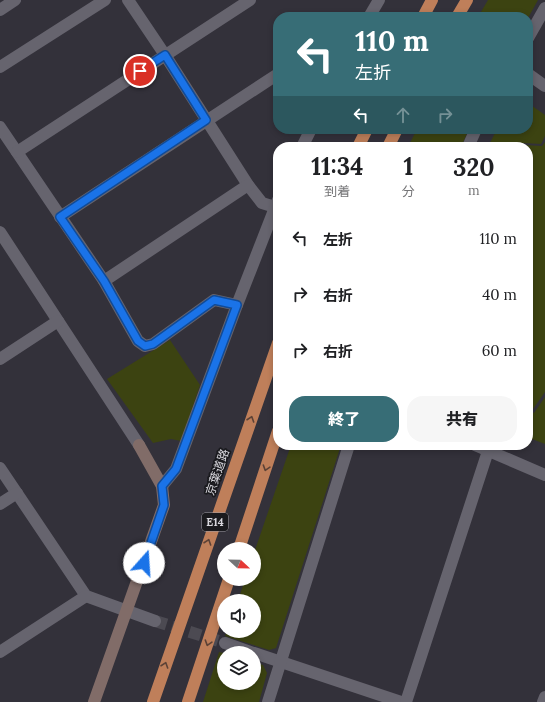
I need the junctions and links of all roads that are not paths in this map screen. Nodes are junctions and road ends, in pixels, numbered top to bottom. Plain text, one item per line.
1 (15, 0) edge
2 (104, 0) edge
3 (128, 0) edge
4 (250, 0) edge
5 (379, 0) edge
6 (432, 0) edge
7 (467, 0) edge
8 (545, 8) edge
9 (0, 10) edge
10 (372, 12) edge
11 (426, 12) edge
12 (460, 12) edge
13 (533, 29) edge
14 (165, 55) junction
15 (0, 67) edge
16 (273, 77) edge
17 (533, 78) edge
18 (545, 86) edge
19 (206, 120) junction
20 (0, 127) edge
21 (17, 152) junction
22 (248, 185) junction
23 (273, 204) edge
24 (273, 212) edge
25 (60, 217) junction
26 (0, 232) edge
27 (104, 281) junction
28 (237, 305) junction
29 (58, 321) junction
30 (273, 357) edge
31 (0, 359) edge
32 (273, 446) edge
33 (347, 450) edge
34 (488, 451) joint
35 (0, 468) edge
36 (545, 475) edge
37 (162, 486) junction
38 (17, 493) junction
39 (0, 504) edge
40 (241, 542) edge
41 (227, 586) edge
42 (86, 596) junction
43 (127, 612) junction
44 (155, 621) tunnel mouth
45 (225, 643) tunnel mouth
46 (234, 646) edge
47 (0, 652) edge
48 (261, 656) edge
49 (281, 663) junction
50 (545, 696) edge
51 (94, 702) edge
52 (153, 702) edge
53 (188, 702) edge
54 (268, 702) edge
55 (401, 702) edge
56 (406, 702) edge
57 (543, 702) edge

1 - 9 street
2 - 15 street
3 - 14 street
4 - 14 street
5 - 10 street
6 - 11 highway
7 - 12 highway
8 - 13 street
14 - 19 street
14 - 21 street
16 - 19 street
17 - 18 street
19 - 22 street
19 - 25 street
20 - 21 street
21 - 25 street
22 - 23 street
22 - 27 street
24 - 28 street
25 - 27 street
26 - 29 street
27 - 28 street
28 - 37 street
29 - 31 street
29 - 37 street
52 -> 30 highway, 京葉道路 / E14
32 -> 40 highway, E14
33 - 49 street
34 - 36 street
34 - 56 street
35 - 38 street
37 - 43 street
38 - 39 street
38 - 42 street
41 -> 53 highway
42 - 43 street
42 - 47 street
43 - 44 street
43 - 51 street
45 - 46 street
48 - 49 street
49 - 54 street
49 - 55 street
50 - 57 street

